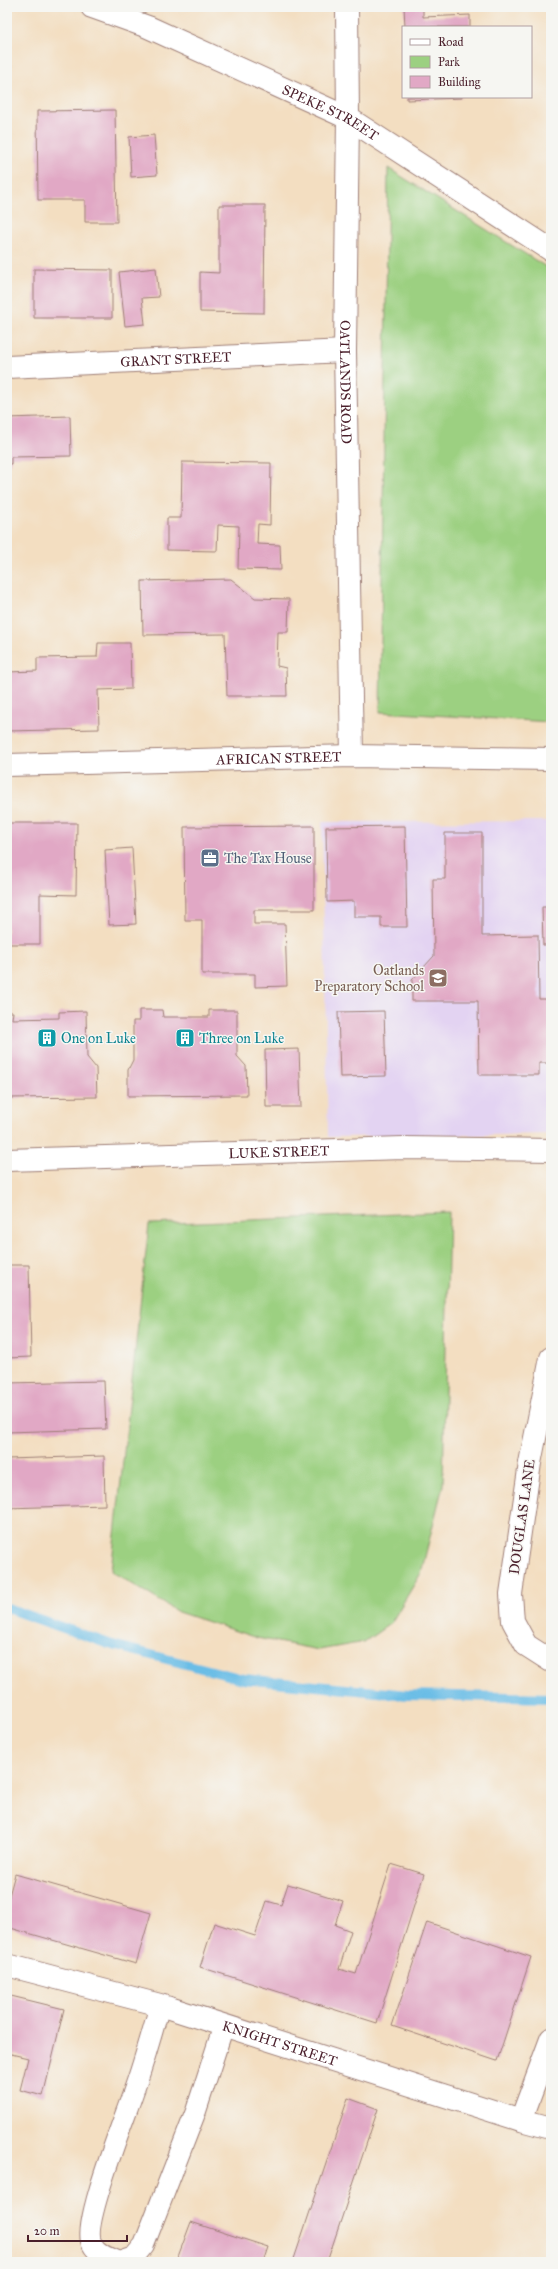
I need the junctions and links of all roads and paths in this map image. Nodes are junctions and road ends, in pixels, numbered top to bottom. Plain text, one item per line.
1 (92, 7) edge
2 (346, 7) edge
3 (348, 118) junction
4 (551, 250) edge
5 (345, 351) junction
6 (7, 367) edge
7 (352, 756) junction
8 (551, 759) edge
9 (7, 765) edge
10 (551, 1150) edge
11 (7, 1160) edge
12 (551, 1358) edge
13 (551, 1661) edge
14 (7, 1965) edge
15 (160, 2005) junction
16 (224, 2025) junction
17 (551, 2039) edge
18 (521, 2120) junction
19 (551, 2128) edge

1 - 3 street, SPEKE STREET
2 - 3 street, OATLANDS ROAD
3 - 4 street, SPEKE STREET
3 - 5 street, OATLANDS ROAD
5 - 6 street, GRANT STREET
5 - 7 street, OATLANDS ROAD
7 - 8 street, AFRICAN STREET
7 - 9 street, AFRICAN STREET
10 - 11 street, LUKE STREET
12 - 13 street, DOUGLAS LANE
14 - 15 street, KNIGHT STREET
15 - 16 street, KNIGHT STREET
15 - 16 lane
16 - 18 street, KNIGHT STREET
17 - 18 street
18 - 19 street, KNIGHT STREET

